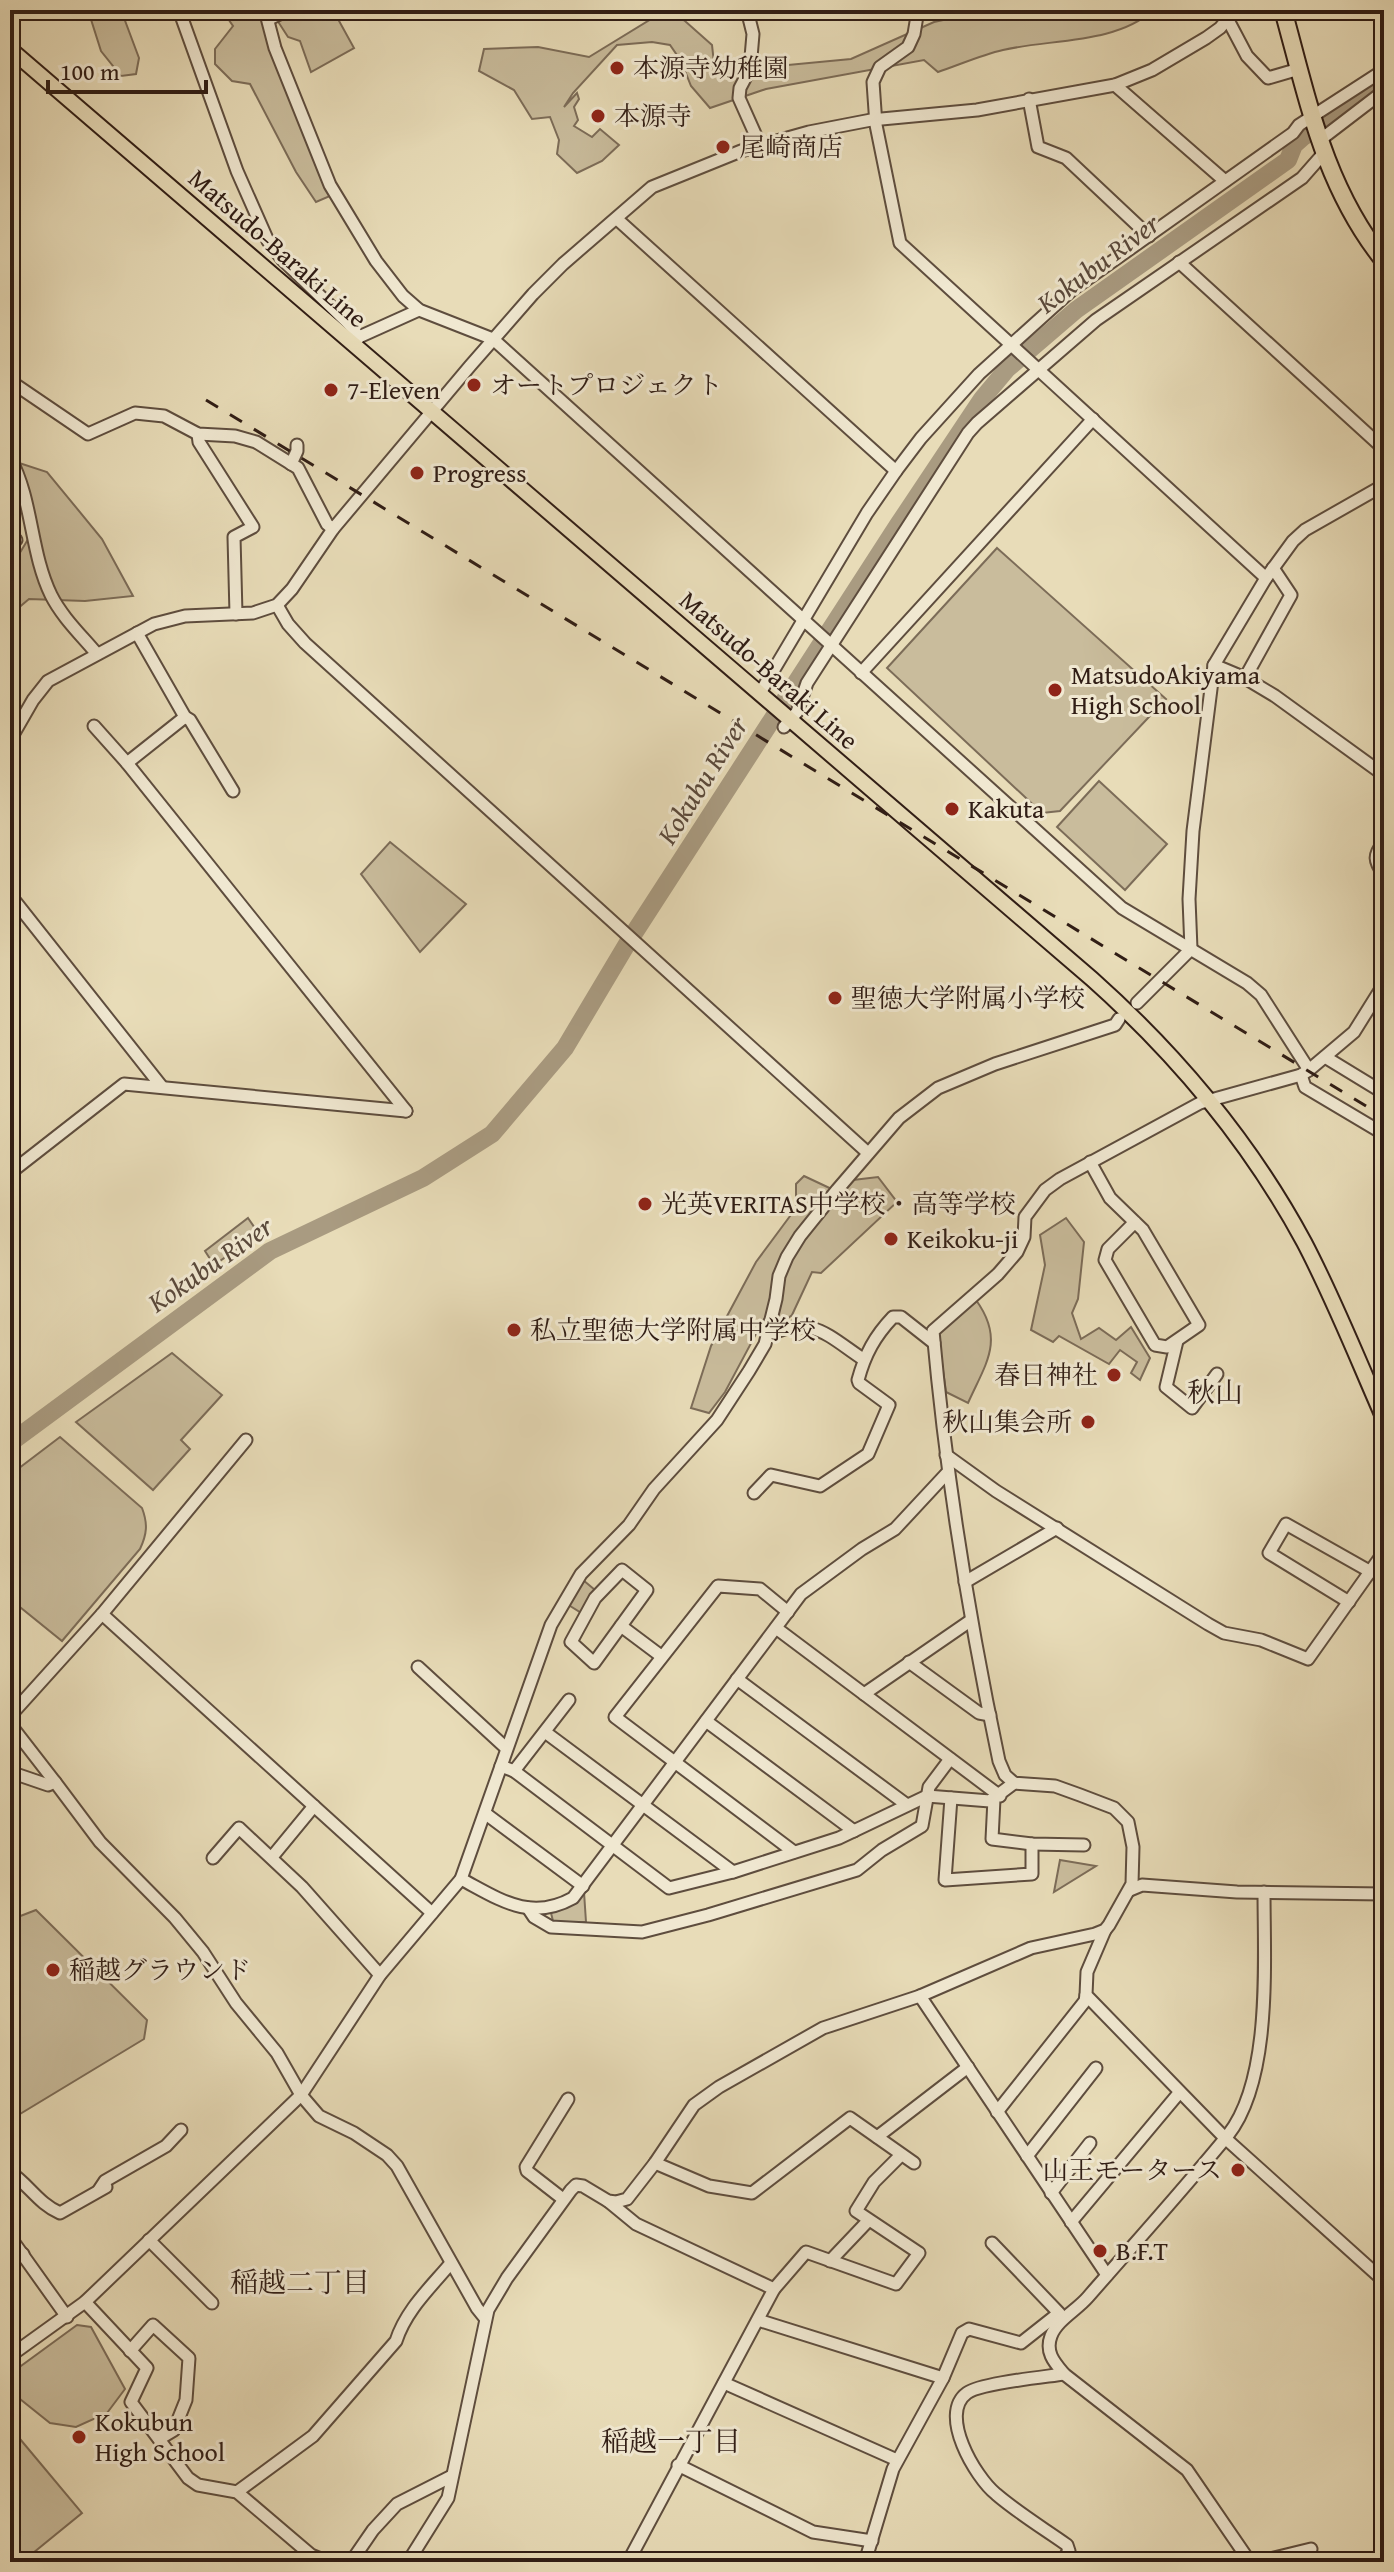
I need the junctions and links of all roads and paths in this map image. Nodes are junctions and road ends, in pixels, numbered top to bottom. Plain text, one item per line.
1 (179, 10) edge
2 (288, 10) edge
3 (747, 10) edge
4 (918, 10) edge
5 (1283, 10) edge
6 (267, 15) edge
7 (1231, 15) edge
8 (10, 49) edge
9 (1299, 69) junction
10 (1384, 70) edge
11 (1115, 85) junction
12 (1384, 91) edge
13 (1029, 99) junction
14 (1313, 116) junction
15 (875, 119) junction
16 (760, 145) junction
17 (1322, 146) junction
18 (1225, 181) junction
19 (617, 219) junction
20 (1149, 236) junction
21 (1384, 261) edge
22 (1179, 262) junction
23 (419, 310) junction
24 (493, 339) junction
25 (356, 341) junction
26 (1013, 346) junction
27 (1035, 365) junction
28 (10, 381) edge
29 (431, 413) junction
30 (1093, 419) junction
31 (198, 434) junction
32 (297, 445) dead end
33 (1384, 449) edge
34 (291, 464) junction
35 (12, 466) edge
36 (896, 471) junction
37 (1384, 485) edge
38 (333, 529) junction
39 (1270, 573) junction
40 (277, 605) junction
41 (236, 614) junction
42 (803, 621) junction
43 (137, 633) junction
44 (831, 647) junction
45 (97, 654) junction
46 (1214, 665) junction
47 (861, 673) junction
48 (1245, 678) junction
49 (760, 693) junction
50 (185, 717) junction
51 (788, 723) junction
52 (94, 726) dead end
53 (10, 740) edge
54 (127, 763) junction
55 (1384, 775) edge
56 (233, 791) dead end
57 (1384, 842) edge
58 (1384, 875) edge
59 (10, 895) edge
60 (1191, 949) junction
61 (1384, 984) edge
62 (1380, 999) edge
63 (1137, 1003) dead end
64 (1119, 1019) dead end
65 (1325, 1057) junction
66 (1305, 1072) junction
67 (162, 1087) junction
68 (1384, 1093) edge
69 (1209, 1100) junction
70 (1384, 1134) edge
71 (868, 1153) junction
72 (1090, 1162) junction
73 (10, 1173) edge
74 (1135, 1222) junction
75 (767, 1336) junction
76 (1177, 1341) junction
77 (934, 1343) junction
78 (863, 1359) junction
79 (1217, 1374) dead end
80 (1384, 1419) edge
81 (246, 1440) dead end
82 (946, 1455) junction
83 (948, 1472) junction
84 (754, 1493) dead end
85 (1057, 1528) junction
86 (1384, 1552) edge
87 (1371, 1572) junction
88 (965, 1582) junction
89 (1349, 1602) junction
90 (788, 1612) junction
91 (102, 1614) junction
92 (970, 1621) junction
93 (621, 1626) junction
94 (776, 1628) junction
95 (661, 1656) junction
96 (909, 1662) junction
97 (418, 1667) dead end
98 (737, 1679) junction
99 (864, 1694) junction
100 (569, 1700) dead end
101 (990, 1715) junction
102 (10, 1716) edge
103 (706, 1721) junction
104 (10, 1724) edge
105 (545, 1732) junction
106 (506, 1748) junction
107 (950, 1759) junction
108 (675, 1763) junction
109 (501, 1766) junction
110 (514, 1771) junction
111 (10, 1772) edge
112 (55, 1782) junction
113 (1014, 1783) junction
114 (927, 1796) junction
115 (997, 1797) junction
116 (951, 1798) junction
117 (644, 1805) junction
118 (907, 1805) junction
119 (314, 1806) junction
120 (486, 1814) junction
121 (854, 1831) junction
122 (1032, 1844) junction
123 (1084, 1845) dead end
124 (613, 1846) junction
125 (794, 1852) junction
126 (272, 1857) junction
127 (213, 1858) dead end
128 (733, 1872) junction
129 (461, 1879) junction
130 (583, 1886) junction
131 (1130, 1890) junction
132 (1264, 1892) junction
133 (1384, 1894) edge
134 (528, 1908) junction
135 (432, 1913) junction
136 (1105, 1930) junction
137 (380, 1975) junction
138 (1086, 1995) junction
139 (920, 1996) junction
140 (968, 2067) junction
141 (1096, 2068) dead end
142 (1179, 2093) junction
143 (301, 2095) junction
144 (568, 2099) dead end
145 (997, 2112) junction
146 (181, 2130) dead end
147 (877, 2137) junction
148 (1225, 2138) junction
149 (1090, 2143) dead end
150 (901, 2155) junction
151 (1027, 2156) junction
152 (655, 2163) junction
153 (914, 2163) dead end
154 (10, 2172) edge
155 (1051, 2193) junction
156 (563, 2199) junction
157 (608, 2201) junction
158 (868, 2221) junction
159 (1071, 2222) junction
160 (10, 2237) edge
161 (149, 2240) junction
162 (992, 2243) dead end
163 (23, 2254) junction
164 (830, 2261) junction
165 (451, 2263) junction
166 (10, 2264) edge
167 (1107, 2275) junction
168 (1384, 2281) edge
169 (774, 2289) junction
170 (85, 2302) junction
171 (212, 2303) dead end
172 (1061, 2316) junction
173 (67, 2317) junction
174 (485, 2318) junction
175 (758, 2320) junction
176 (12, 2350) edge
177 (130, 2351) junction
178 (1064, 2374) junction
179 (943, 2378) junction
180 (724, 2383) junction
181 (159, 2439) junction
182 (897, 2460) junction
183 (678, 2465) junction
184 (452, 2476) junction
185 (237, 2492) junction
186 (872, 2541) junction
187 (1311, 2549) dead end
188 (328, 2562) edge
189 (351, 2562) edge
190 (408, 2562) edge
191 (628, 2562) edge
192 (865, 2562) edge
193 (1061, 2562) edge
194 (1250, 2562) edge
195 (1258, 2562) edge

1 - 25 street
2 - 6 street
3 - 16 street
4 - 15 street
5 - 9 highway
6 - 23 street
7 - 9 street
7 - 11 street
8 - 25 main road, Matsudo-Baraki Line
9 - 14 highway
10 - 14 street
11 - 13 street
11 - 18 street
12 - 17 street
13 - 15 street
13 - 20 street
14 - 17 highway
14 - 18 street
15 - 16 street
15 - 26 street
16 - 19 street
17 - 21 highway
17 - 22 street
18 - 20 street
19 - 24 street
19 - 36 street
20 - 26 street
22 - 27 street
22 - 33 street
23 - 24 street
23 - 25 street
24 - 29 street
24 - 42 street
25 - 29 main road, Matsudo-Baraki Line
26 - 27 street
26 - 36 street
27 - 30 street
27 - 44 street
28 - 31 street
29 - 38 street
29 - 49 main road, Matsudo-Baraki Line
30 - 39 street
30 - 47 street
31 - 34 street
31 - 41 street
32 - 34 street
34 - 38 street
35 - 45 street
36 - 42 street
37 - 39 street
38 - 40 street
39 - 46 street
39 - 48 street
40 - 41 street
40 - 71 street
41 - 43 street
42 - 44 street
42 - 49 street
43 - 45 street
43 - 50 street
44 - 47 street
44 - 51 street
45 - 53 street
46 - 48 street
46 - 60 street
47 - 60 street
48 - 55 street
49 - 51 main road, Matsudo-Baraki Line
50 - 54 street
50 - 56 street
51 - 69 main road, Matsudo-Baraki Line
52 - 54 street
54 - 67 street
57 - 58 street
59 - 67 street
60 - 63 street
60 - 66 street
61 - 62 street
62 - 65 street
64 - 71 street
65 - 66 street
65 - 68 street
66 - 69 street
66 - 70 street
67 - 73 street
69 - 72 street
69 - 80 main road, Matsudo-Baraki Line
71 - 75 street
72 - 74 street
72 - 77 street
74 - 76 street
74 - 76 street
75 - 78 street
75 - 106 street
76 - 79 street
77 - 78 street
77 - 82 street
78 - 84 street
81 - 91 street
82 - 83 street
82 - 85 street
83 - 88 street
83 - 90 street
85 - 88 street
85 - 89 street
86 - 87 street
87 - 89 street
87 - 89 street
88 - 92 street
90 - 94 street
90 - 95 street
91 - 102 street
91 - 119 street
92 - 96 street
92 - 101 street
93 - 93 street
93 - 95 street
94 - 98 street
94 - 99 street
95 - 108 street
96 - 99 street
96 - 101 street
97 - 106 street
98 - 103 street
98 - 118 street
99 - 107 street
100 - 105 street
101 - 113 street
103 - 108 street
103 - 121 street
104 - 112 street
105 - 110 street
105 - 117 street
106 - 109 street
107 - 114 street
107 - 115 street
108 - 117 street
108 - 125 street
109 - 110 street
109 - 120 street
110 - 124 street
111 - 112 street
112 - 143 street
113 - 115 street
113 - 131 street
114 - 116 street
114 - 118 street
114 - 134 street
115 - 116 street
115 - 122 street
116 - 122 street
117 - 124 street
117 - 128 street
118 - 121 street
119 - 126 street
119 - 135 street
120 - 129 street
120 - 130 street
121 - 125 street
122 - 123 street
124 - 128 street
124 - 130 street
125 - 128 street
126 - 127 street
126 - 137 street
129 - 134 street
129 - 135 street
130 - 134 street
131 - 132 street
131 - 136 street
132 - 133 street
132 - 148 street
135 - 137 street
136 - 138 street
136 - 139 street
137 - 143 street
138 - 142 street
138 - 145 street
139 - 140 street
139 - 152 street
140 - 145 street
140 - 147 street
141 - 151 street
142 - 148 street
142 - 159 street
143 - 161 street
143 - 165 street
144 - 156 street
145 - 151 street
146 - 154 street
147 - 150 street
147 - 152 street
148 - 167 street
148 - 168 street
149 - 155 street
150 - 153 street
150 - 158 street
151 - 155 street
152 - 157 street
155 - 159 street
156 - 157 street
156 - 174 street
157 - 169 street
158 - 164 street
158 - 164 street
159 - 167 street
160 - 163 street
161 - 170 street
161 - 171 street
162 - 172 street
163 - 166 street
163 - 173 street
164 - 169 street
165 - 174 street
165 - 185 street
167 - 172 street
169 - 175 street
170 - 173 street
170 - 177 street
172 - 178 street
172 - 179 street
173 - 176 street
174 - 184 street
175 - 179 street
175 - 180 street
177 - 181 street
177 - 181 street
178 - 193 street
178 - 194 street
179 - 182 street
180 - 182 street
180 - 183 street
181 - 185 street
182 - 186 street
183 - 186 street
183 - 191 street
184 - 189 street
184 - 190 street
185 - 188 street
186 - 192 street
187 - 195 street

